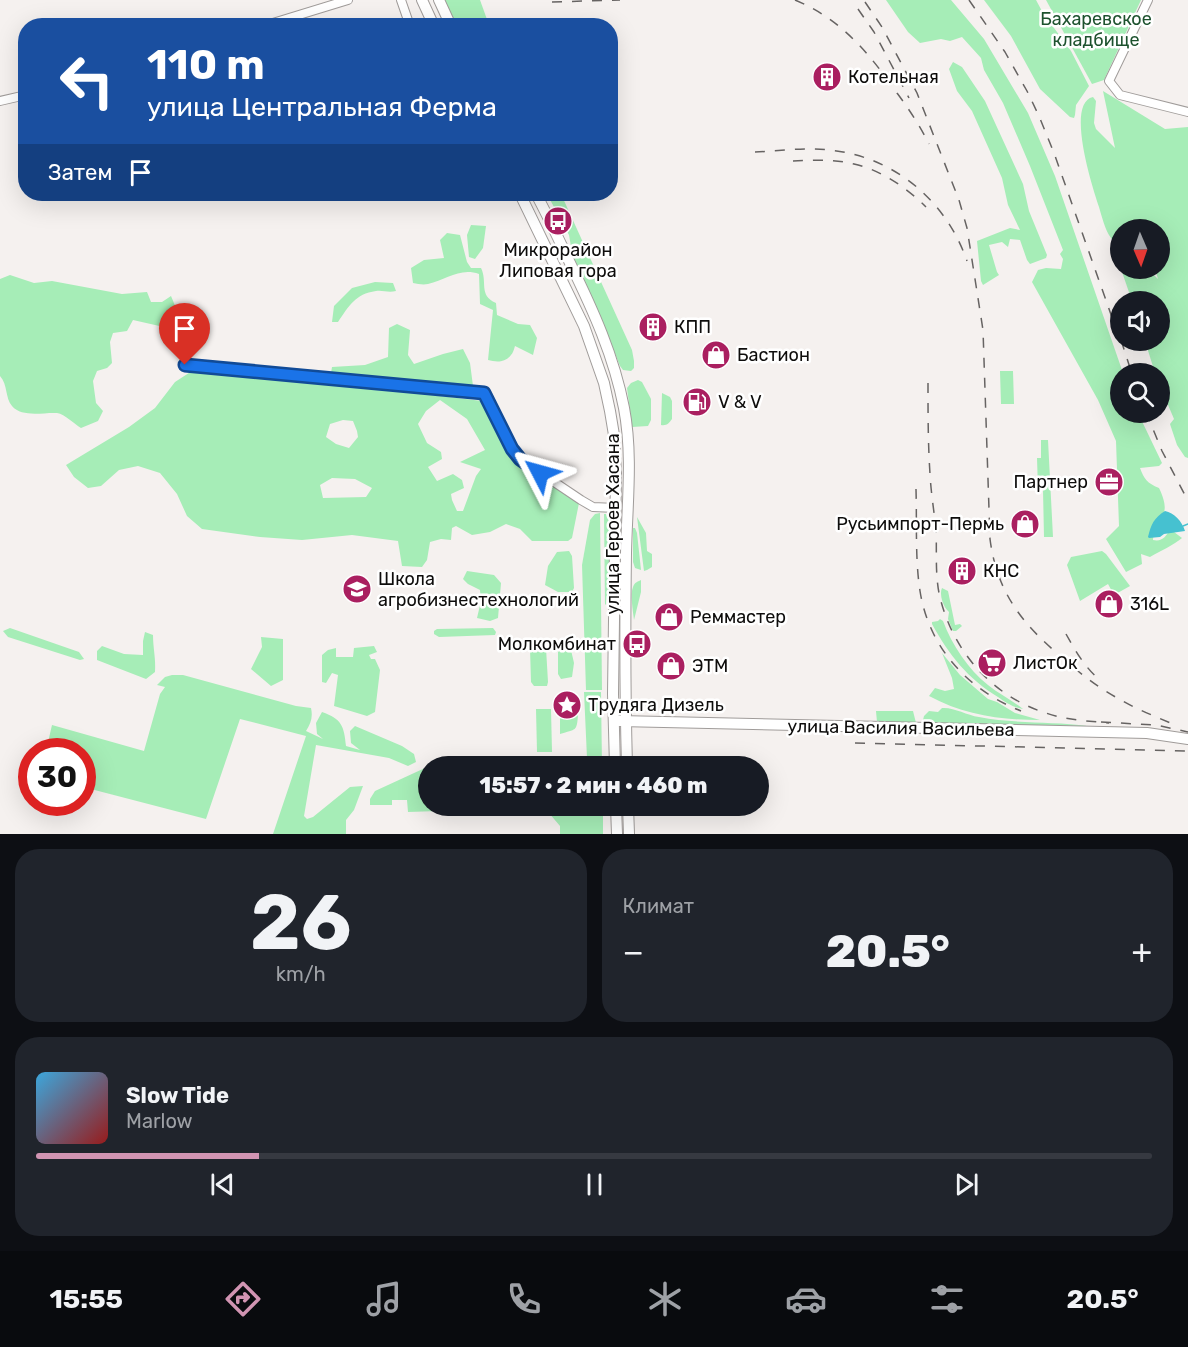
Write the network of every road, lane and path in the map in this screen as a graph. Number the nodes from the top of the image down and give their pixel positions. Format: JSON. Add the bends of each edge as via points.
{"nodes":[{"id":1,"x":348,"y":0,"type":"edge"},
{"id":2,"x":401,"y":0,"type":"edge"},
{"id":3,"x":422,"y":0,"type":"edge"},
{"id":4,"x":438,"y":0,"type":"edge"},
{"id":5,"x":1148,"y":0,"type":"edge"},
{"id":6,"x":289,"y":18,"type":"edge"},
{"id":7,"x":407,"y":18,"type":"edge"},
{"id":8,"x":430,"y":18,"type":"edge"},
{"id":9,"x":447,"y":18,"type":"edge"},
{"id":10,"x":18,"y":96,"type":"edge"},
{"id":11,"x":0,"y":101,"type":"edge"},
{"id":12,"x":1188,"y":112,"type":"edge"},
{"id":13,"x":523,"y":201,"type":"edge"},
{"id":14,"x":539,"y":201,"type":"edge"},
{"id":15,"x":185,"y":365,"type":"dead end"},
{"id":16,"x":616,"y":508,"type":"junction"},
{"id":17,"x":613,"y":721,"type":"junction"},
{"id":18,"x":625,"y":721,"type":"junction"},
{"id":19,"x":1188,"y":739,"type":"edge"},
{"id":20,"x":615,"y":756,"type":"edge"},
{"id":21,"x":627,"y":756,"type":"edge"},
{"id":22,"x":616,"y":816,"type":"edge"},
{"id":23,"x":628,"y":816,"type":"edge"},
{"id":24,"x":617,"y":834,"type":"edge"},
{"id":25,"x":628,"y":834,"type":"edge"}],
"edges":[{"from":1,"to":6,"type":"street"},
{"from":2,"to":7,"type":"street"},
{"from":3,"to":8,"type":"main road"},
{"from":4,"to":9,"type":"main road"},
{"from":5,"to":12,"type":"street","via":[[1109,81],[1120,94]]},
{"from":10,"to":11,"type":"street"},
{"from":13,"to":16,"type":"main road","name":"улица Героев Хасана","via":[[584,326],[604,383],[614,435]]},
{"from":14,"to":18,"type":"main road","name":"улица Героев Хасана","via":[[598,322],[624,410],[629,502]]},
{"from":15,"to":16,"type":"street","via":[[484,393],[520,459],[593,507]]},
{"from":16,"to":17,"type":"main road","name":"улица Героев Хасана"},
{"from":17,"to":18,"type":"main road","name":"улица Василия Васильева"},
{"from":17,"to":20,"type":"main road","name":"улица Героев Хасана"},
{"from":18,"to":19,"type":"main road","name":"улица Василия Васильева","via":[[1138,733]]},
{"from":18,"to":21,"type":"main road","name":"улица Героев Хасана"},
{"from":22,"to":24,"type":"main road"},
{"from":23,"to":25,"type":"main road"}]}
